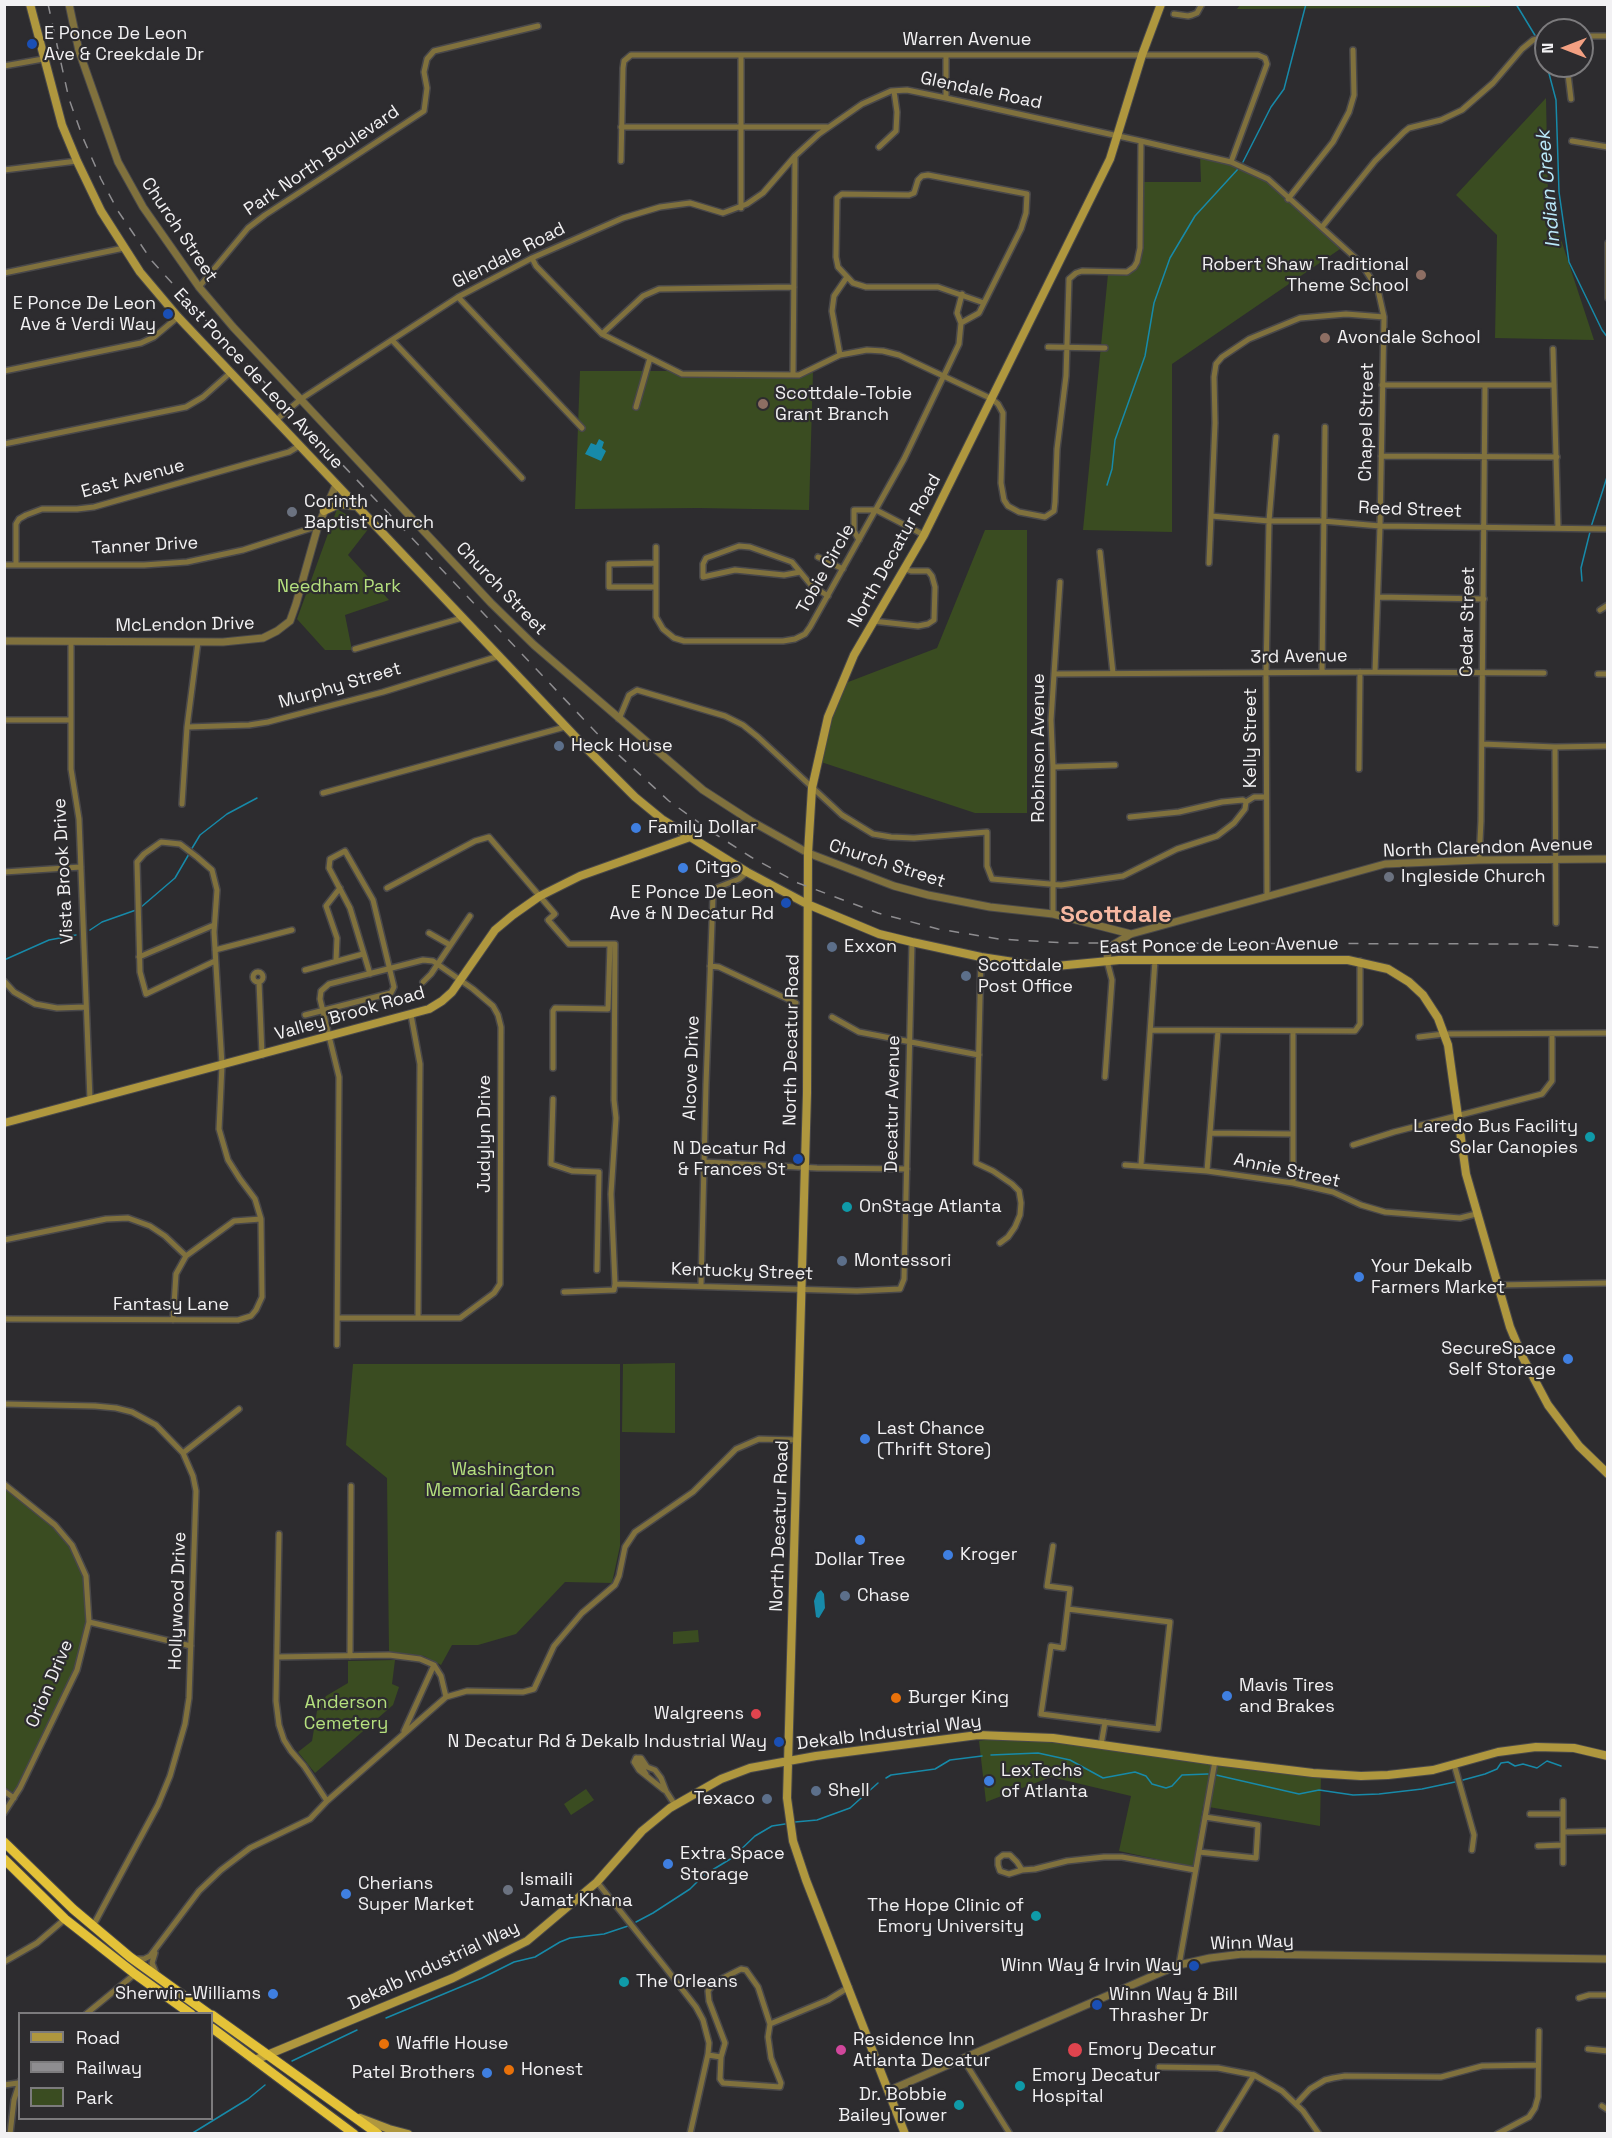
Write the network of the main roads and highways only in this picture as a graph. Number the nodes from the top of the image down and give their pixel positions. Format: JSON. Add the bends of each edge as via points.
{"nodes":[{"id":1,"x":30,"y":4,"type":"edge"},
{"id":2,"x":1161,"y":4,"type":"edge"},
{"id":3,"x":356,"y":506,"type":"junction"},
{"id":4,"x":324,"y":511,"type":"road end"},
{"id":5,"x":690,"y":837,"type":"junction"},
{"id":6,"x":807,"y":904,"type":"junction"},
{"id":7,"x":4,"y":1123,"type":"edge"},
{"id":8,"x":1608,"y":1474,"type":"edge"},
{"id":9,"x":1608,"y":1756,"type":"edge"},
{"id":10,"x":787,"y":1760,"type":"junction"},
{"id":11,"x":4,"y":1842,"type":"edge"},
{"id":12,"x":4,"y":1859,"type":"edge"},
{"id":13,"x":190,"y":2012,"type":"edge"},
{"id":14,"x":207,"y":2012,"type":"edge"},
{"id":15,"x":213,"y":2016,"type":"edge"},
{"id":16,"x":213,"y":2029,"type":"edge"},
{"id":17,"x":266,"y":2055,"type":"junction"},
{"id":18,"x":255,"y":2060,"type":"junction"},
{"id":19,"x":355,"y":2116,"type":"junction"},
{"id":20,"x":354,"y":2133,"type":"edge"},
{"id":21,"x":378,"y":2133,"type":"edge"},
{"id":22,"x":408,"y":2133,"type":"edge"},
{"id":23,"x":905,"y":2133,"type":"edge"}],
"edges":[{"from":1,"to":3,"type":"main road","name":"East Ponce de Leon Avenue","via":[[62,125],[101,211],[124,248],[177,317]]},
{"from":2,"to":6,"type":"main road","name":"North Decatur Road","via":[[1110,159],[1091,201],[924,535],[854,655],[834,702],[812,788]]},
{"from":3,"to":4,"type":"main road","via":[[339,504]]},
{"from":3,"to":5,"type":"main road","name":"East Ponce de Leon Avenue","via":[[635,797]]},
{"from":5,"to":6,"type":"main road","name":"East Ponce de Leon Avenue"},
{"from":5,"to":7,"type":"main road","name":"Valley Brook Road","via":[[580,876],[540,896],[495,930],[461,981],[429,1009]]},
{"from":6,"to":8,"type":"main road","name":"East Ponce de Leon Avenue","via":[[879,934],[1046,967],[1107,961],[1331,959],[1360,961],[1388,969],[1409,982],[1429,1003],[1444,1034],[1466,1174],[1518,1346],[1536,1386],[1565,1429]]},
{"from":6,"to":10,"type":"main road","name":"North Decatur Road","via":[[808,1044]]},
{"from":9,"to":10,"type":"main road","name":"Dekalb Industrial Way","via":[[1574,1748],[1536,1747],[1498,1752],[1433,1770],[1361,1776],[1027,1736],[978,1735]]},
{"from":10,"to":17,"type":"main road","name":"Dekalb Industrial Way","via":[[722,1779],[675,1805],[642,1831],[597,1882],[527,1941],[508,1952]]},
{"from":10,"to":23,"type":"main road","name":"North Decatur Road","via":[[787,1798],[806,1880]]},
{"from":11,"to":14,"type":"highway","via":[[130,1957]]},
{"from":12,"to":13,"type":"highway","via":[[65,1919]]},
{"from":15,"to":17,"type":"highway"},
{"from":16,"to":18,"type":"highway"},
{"from":17,"to":18,"type":"main road","name":"Dekalb Industrial Way"},
{"from":17,"to":19,"type":"highway"},
{"from":18,"to":20,"type":"highway"},
{"from":19,"to":21,"type":"highway"},
{"from":19,"to":22,"type":"main road"}]}
